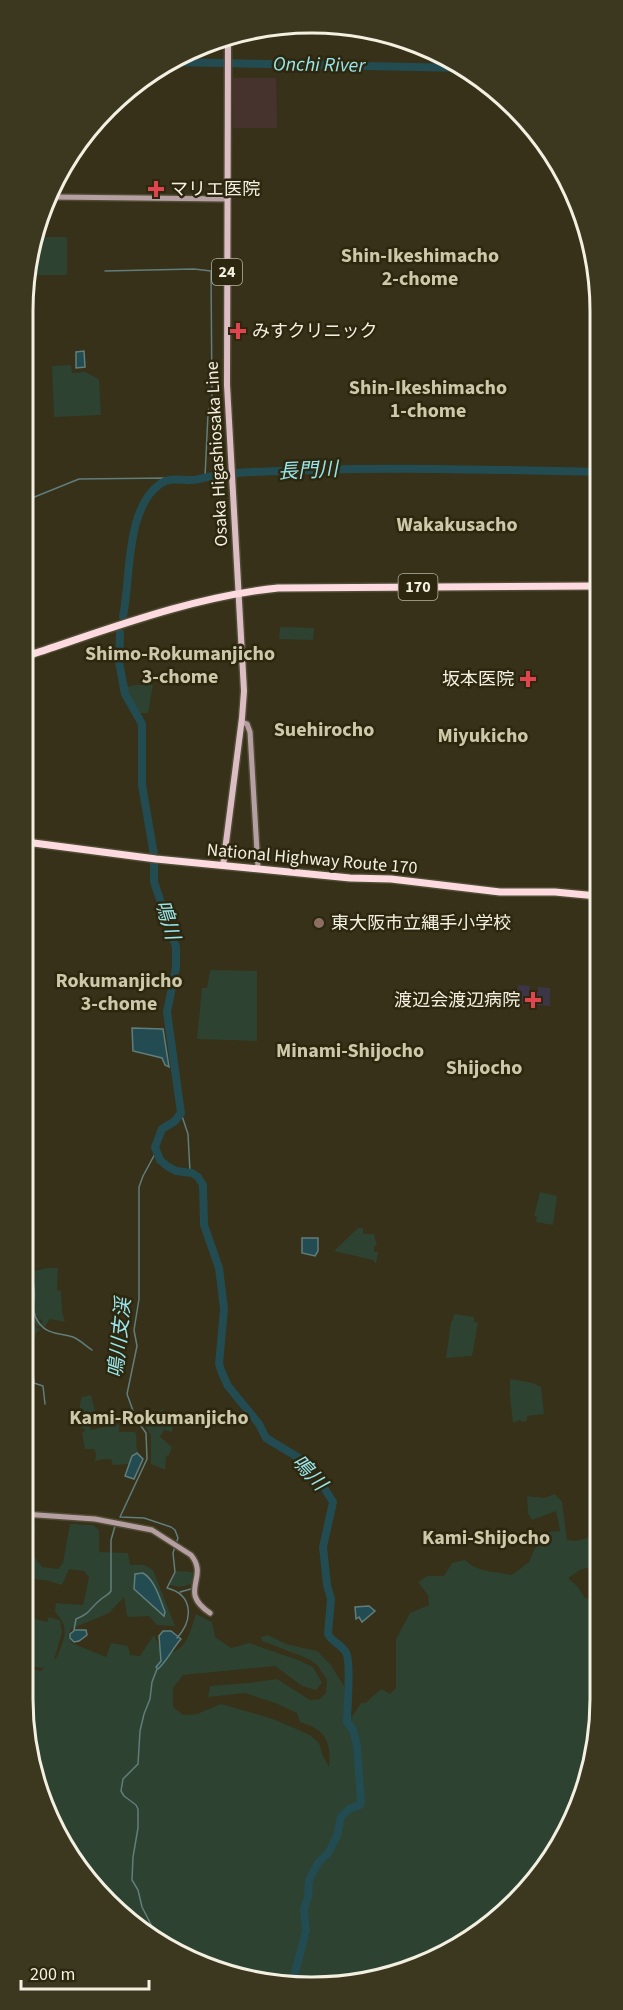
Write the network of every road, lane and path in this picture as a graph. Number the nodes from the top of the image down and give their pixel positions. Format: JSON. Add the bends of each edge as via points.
{"nodes":[{"id":1,"x":228,"y":46,"type":"edge"},
{"id":2,"x":57,"y":198,"type":"edge"},
{"id":3,"x":228,"y":199,"type":"junction"},
{"id":4,"x":590,"y":586,"type":"edge"},
{"id":5,"x":239,"y":592,"type":"junction"},
{"id":6,"x":33,"y":654,"type":"edge"},
{"id":7,"x":242,"y":722,"type":"junction"},
{"id":8,"x":33,"y":843,"type":"edge"},
{"id":9,"x":223,"y":866,"type":"junction"},
{"id":10,"x":258,"y":868,"type":"junction"},
{"id":11,"x":590,"y":895,"type":"edge"},
{"id":12,"x":33,"y":1515,"type":"edge"},
{"id":13,"x":210,"y":1613,"type":"dead end"}],
"edges":[{"from":1,"to":3,"type":"main road","name":"Osaka Higashiosaka Line","number":"24"},
{"from":2,"to":3,"type":"street"},
{"from":3,"to":5,"type":"main road","name":"Osaka Higashiosaka Line","number":"24","via":[[227,385]]},
{"from":4,"to":5,"type":"highway","number":"170","via":[[278,588]]},
{"from":5,"to":6,"type":"highway","number":"170"},
{"from":5,"to":7,"type":"main road","name":"Osaka Higashiosaka Line","number":"24","via":[[244,666]]},
{"from":7,"to":9,"type":"main road","name":"Osaka Higashiosaka Line","number":"24"},
{"from":7,"to":10,"type":"street","via":[[250,732]]},
{"from":8,"to":9,"type":"highway","name":"National Highway Route 170"},
{"from":9,"to":10,"type":"highway","name":"National Highway Route 170"},
{"from":10,"to":11,"type":"highway","name":"National Highway Route 170","via":[[500,892]]},
{"from":12,"to":13,"type":"street","via":[[102,1521],[157,1532],[195,1560],[195,1600]]}]}
